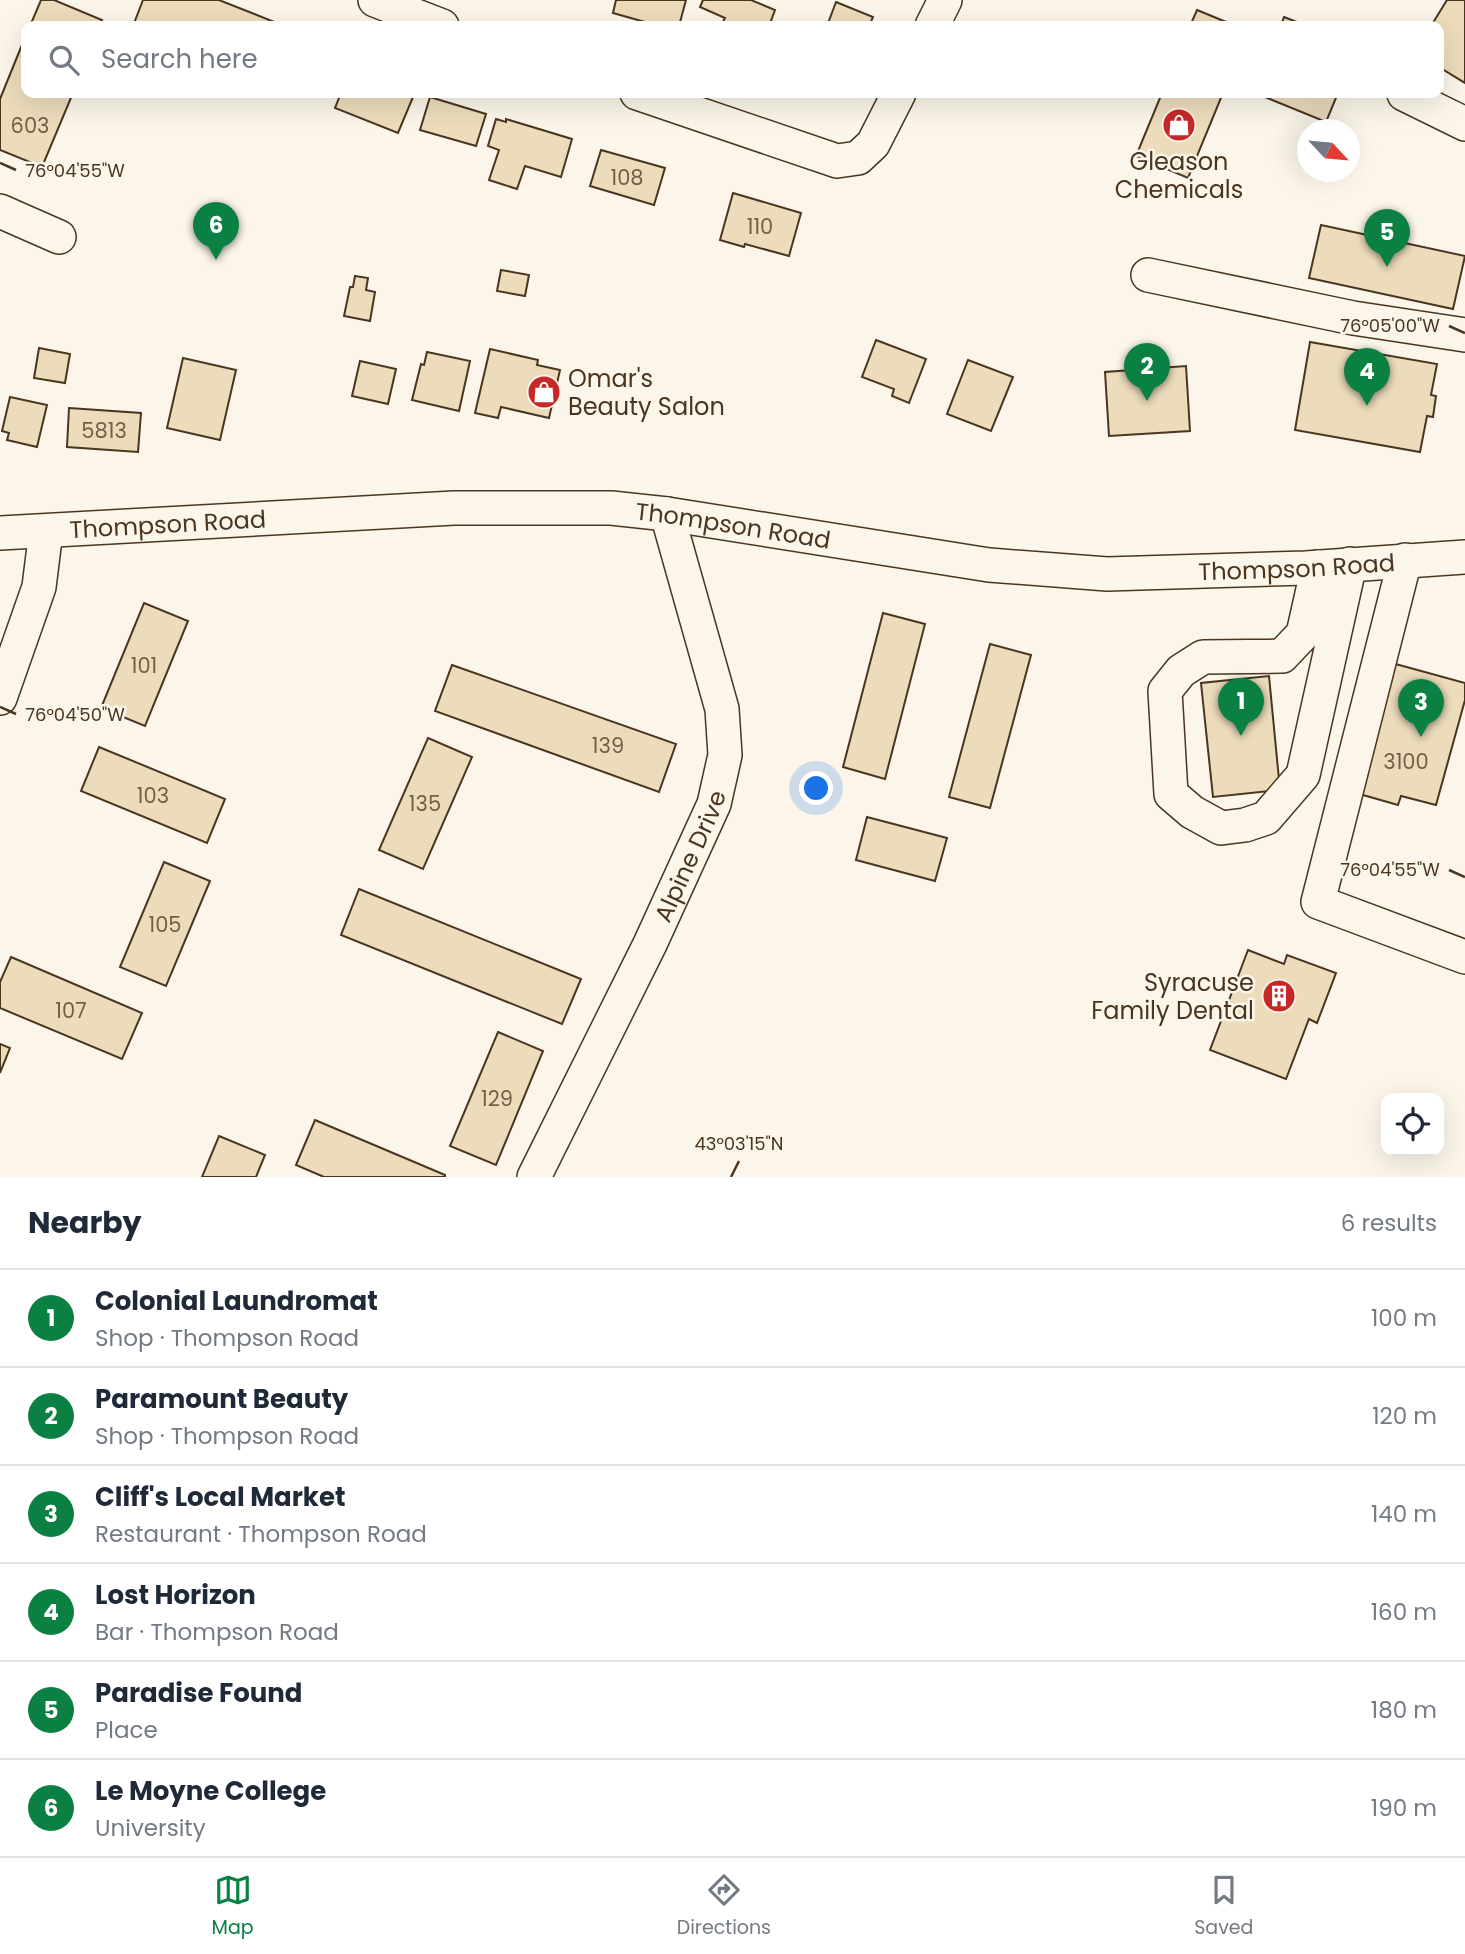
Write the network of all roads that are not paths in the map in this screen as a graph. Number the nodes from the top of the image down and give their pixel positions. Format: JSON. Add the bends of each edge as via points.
{"nodes":[{"id":1,"x":375,"y":0,"type":"edge"},
{"id":2,"x":945,"y":0,"type":"edge"},
{"id":3,"x":437,"y":16,"type":"edge"},
{"id":4,"x":934,"y":21,"type":"edge"},
{"id":5,"x":652,"y":98,"type":"edge"},
{"id":6,"x":896,"y":98,"type":"edge"},
{"id":7,"x":1412,"y":98,"type":"edge"},
{"id":8,"x":1465,"y":124,"type":"edge"},
{"id":9,"x":0,"y":211,"type":"edge"},
{"id":10,"x":59,"y":237,"type":"dead end"},
{"id":11,"x":1148,"y":275,"type":"dead end"},
{"id":12,"x":1465,"y":335,"type":"edge"},
{"id":13,"x":667,"y":514,"type":"junction"},
{"id":14,"x":46,"y":531,"type":"junction"},
{"id":15,"x":0,"y":533,"type":"edge"},
{"id":16,"x":1405,"y":560,"type":"junction"},
{"id":17,"x":1334,"y":565,"type":"junction"},
{"id":18,"x":1462,"y":565,"type":"edge"},
{"id":19,"x":0,"y":698,"type":"edge"},
{"id":20,"x":1465,"y":957,"type":"edge"},
{"id":21,"x":534,"y":1177,"type":"edge"}],
"edges":[{"from":1,"to":3,"type":"street"},
{"from":2,"to":4,"type":"street"},
{"from":5,"to":6,"type":"street","via":[[837,161],[858,158],[873,144]]},
{"from":7,"to":8,"type":"street"},
{"from":9,"to":10,"type":"street"},
{"from":11,"to":12,"type":"street","via":[[1353,318]]},
{"from":13,"to":14,"type":"street","name":"Thompson Road","via":[[611,508],[454,508]]},
{"from":13,"to":17,"type":"street","name":"Thompson Road","via":[[989,565],[1054,570],[1107,574]]},
{"from":13,"to":21,"type":"street","name":"Alpine Drive","via":[[722,709],[725,755],[714,804]]},
{"from":14,"to":15,"type":"street","name":"Thompson Road"},
{"from":14,"to":19,"type":"street","via":[[39,587]]},
{"from":16,"to":17,"type":"street","name":"Thompson Road"},
{"from":16,"to":18,"type":"street","name":"Thompson Road"},
{"from":16,"to":20,"type":"street","via":[[1318,902]]},
{"from":17,"to":17,"type":"street","via":[[1303,634],[1282,656],[1203,657],[1181,671],[1165,691],[1171,794],[1221,828],[1266,817],[1303,775]]}]}
